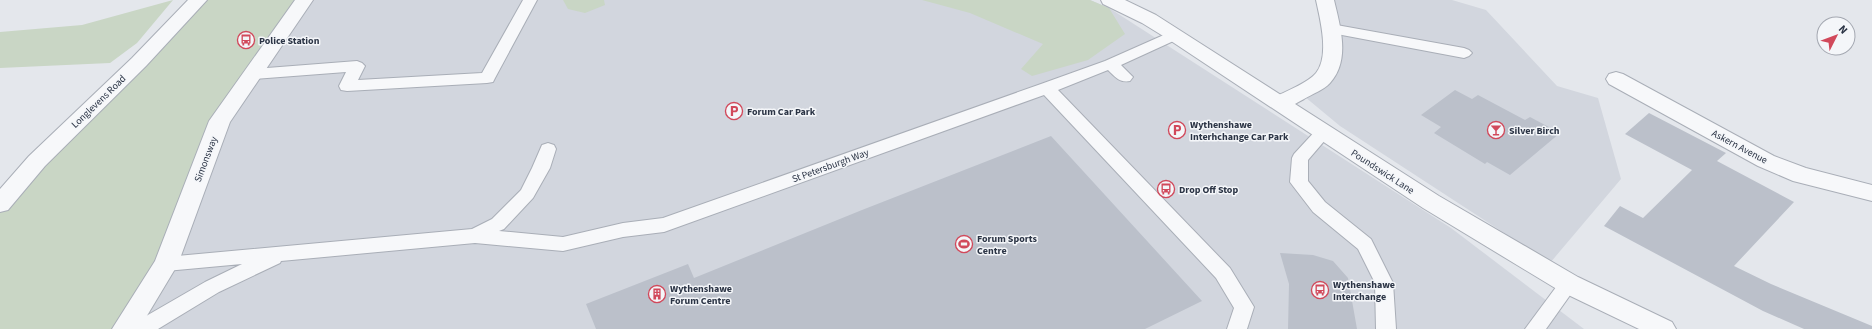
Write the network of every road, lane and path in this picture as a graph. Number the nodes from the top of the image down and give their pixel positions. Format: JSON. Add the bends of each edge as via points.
{"nodes":[{"id":1,"x":198,"y":0,"type":"edge"},
{"id":2,"x":304,"y":0,"type":"edge"},
{"id":3,"x":530,"y":0,"type":"edge"},
{"id":4,"x":1110,"y":0,"type":"edge"},
{"id":5,"x":1325,"y":0,"type":"edge"},
{"id":6,"x":1331,"y":29,"type":"junction"},
{"id":7,"x":1175,"y":35,"type":"junction"},
{"id":8,"x":1464,"y":53,"type":"dead end"},
{"id":9,"x":1110,"y":64,"type":"junction"},
{"id":10,"x":253,"y":74,"type":"junction"},
{"id":11,"x":1125,"y":77,"type":"dead end"},
{"id":12,"x":1616,"y":79,"type":"dead end"},
{"id":13,"x":1047,"y":88,"type":"junction"},
{"id":14,"x":1280,"y":103,"type":"junction"},
{"id":15,"x":1324,"y":132,"type":"junction"},
{"id":16,"x":548,"y":149,"type":"dead end"},
{"id":17,"x":1872,"y":193,"type":"edge"},
{"id":18,"x":0,"y":204,"type":"edge"},
{"id":19,"x":474,"y":236,"type":"junction"},
{"id":20,"x":282,"y":253,"type":"junction"},
{"id":21,"x":166,"y":264,"type":"junction"},
{"id":22,"x":1569,"y":284,"type":"junction"},
{"id":23,"x":126,"y":329,"type":"edge"},
{"id":24,"x":141,"y":329,"type":"edge"},
{"id":25,"x":1237,"y":329,"type":"edge"},
{"id":26,"x":1386,"y":329,"type":"edge"},
{"id":27,"x":1535,"y":329,"type":"edge"},
{"id":28,"x":1663,"y":329,"type":"edge"}],
"edges":[{"from":1,"to":18,"type":"street","name":"Longlevens Road","via":[[36,161]]},
{"from":2,"to":10,"type":"street","name":"Simonsway"},
{"from":3,"to":10,"type":"lane","via":[[487,78],[347,86],[357,66]]},
{"from":4,"to":7,"type":"street","name":"Poundswick Lane"},
{"from":5,"to":6,"type":"street"},
{"from":6,"to":8,"type":"lane"},
{"from":6,"to":14,"type":"street","via":[[1333,57],[1322,79]]},
{"from":7,"to":9,"type":"lane","name":"St Petersburgh Way"},
{"from":7,"to":14,"type":"street","name":"Poundswick Lane"},
{"from":9,"to":11,"type":"lane"},
{"from":9,"to":13,"type":"lane","name":"St Petersburgh Way"},
{"from":10,"to":21,"type":"street","name":"Simonsway","via":[[220,121]]},
{"from":12,"to":17,"type":"street","name":"Askern Avenue","via":[[1766,161],[1801,175]]},
{"from":13,"to":19,"type":"lane","name":"St Petersburgh Way","via":[[664,225],[623,230],[563,244]]},
{"from":13,"to":25,"type":"lane","via":[[1223,273],[1244,307]]},
{"from":14,"to":15,"type":"street","name":"Poundswick Lane"},
{"from":15,"to":22,"type":"street","name":"Poundswick Lane","via":[[1431,202]]},
{"from":15,"to":26,"type":"lane","via":[[1300,158],[1299,182],[1319,207],[1365,244],[1384,283]]},
{"from":16,"to":19,"type":"lane","via":[[527,194],[498,224]]},
{"from":19,"to":20,"type":"lane"},
{"from":20,"to":21,"type":"lane"},
{"from":20,"to":24,"type":"lane","via":[[212,287]]},
{"from":21,"to":23,"type":"street","name":"Simonsway"},
{"from":22,"to":27,"type":"lane"},
{"from":22,"to":28,"type":"street","name":"Poundswick Lane"}]}
